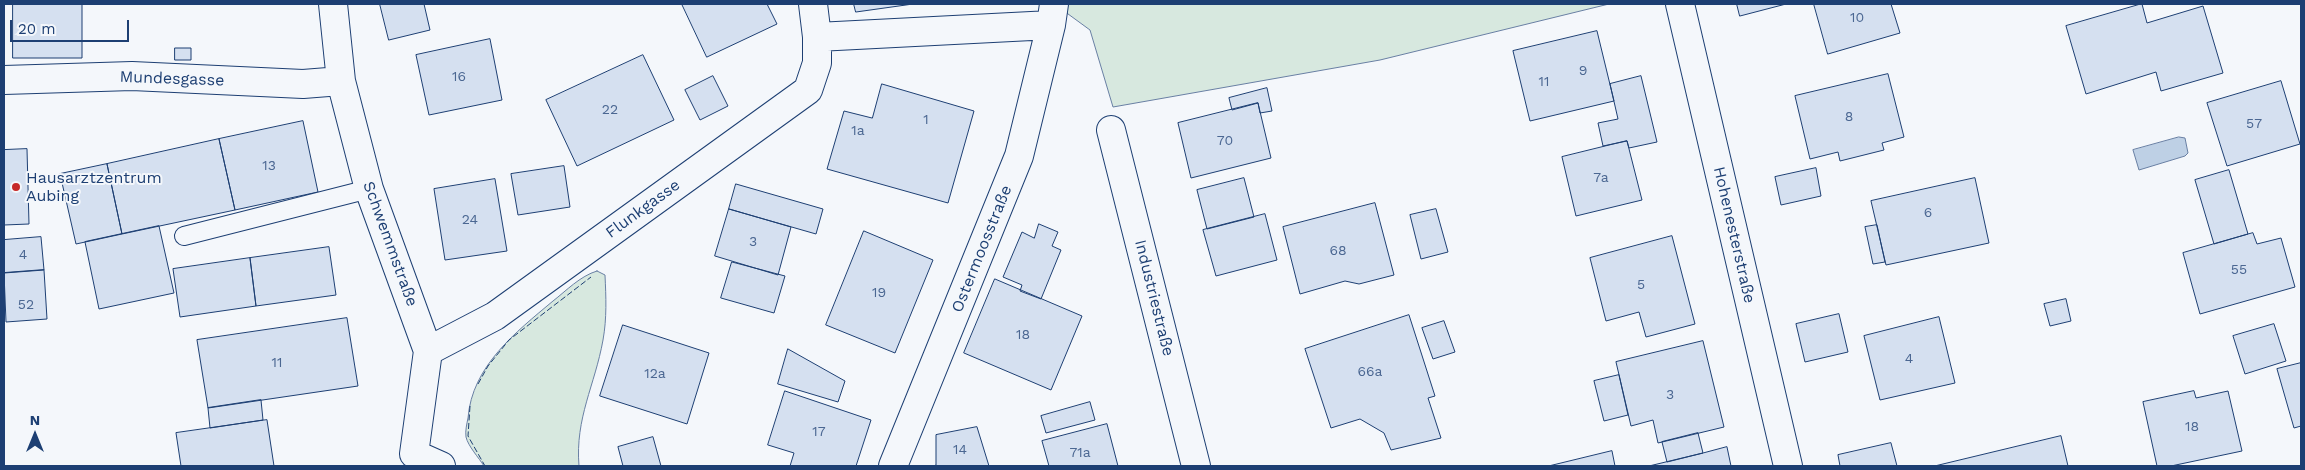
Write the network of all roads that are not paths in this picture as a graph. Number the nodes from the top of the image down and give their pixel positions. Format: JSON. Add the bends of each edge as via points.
{"nodes":[{"id":1,"x":333,"y":4,"type":"edge"},
{"id":2,"x":813,"y":4,"type":"edge"},
{"id":3,"x":1680,"y":4,"type":"edge"},
{"id":4,"x":1052,"y":14,"type":"edge"},
{"id":5,"x":817,"y":37,"type":"junction"},
{"id":6,"x":4,"y":80,"type":"edge"},
{"id":7,"x":341,"y":81,"type":"junction"},
{"id":8,"x":1111,"y":130,"type":"dead end"},
{"id":9,"x":368,"y":190,"type":"junction"},
{"id":10,"x":184,"y":236,"type":"dead end"},
{"id":11,"x":428,"y":351,"type":"junction"},
{"id":12,"x":412,"y":460,"type":"edge"},
{"id":13,"x":441,"y":466,"type":"edge"},
{"id":14,"x":893,"y":466,"type":"edge"},
{"id":15,"x":1196,"y":466,"type":"edge"},
{"id":16,"x":1788,"y":466,"type":"edge"}],
"edges":[{"from":1,"to":7,"type":"street","name":"Schwemmstraße"},
{"from":2,"to":5,"type":"street","name":"Flunkgasse"},
{"from":3,"to":16,"type":"street","name":"Hohenesterstraße"},
{"from":4,"to":5,"type":"street"},
{"from":4,"to":14,"type":"street","name":"Ostermoosstraße","via":[[1019,156]]},
{"from":5,"to":11,"type":"street","name":"Flunkgasse","via":[[817,63],[808,90],[495,316]]},
{"from":6,"to":7,"type":"street","name":"Mundesgasse","via":[[132,76],[303,84]]},
{"from":7,"to":9,"type":"street","name":"Schwemmstraße"},
{"from":8,"to":15,"type":"street","name":"Industriestraße"},
{"from":9,"to":10,"type":"lane"},
{"from":9,"to":11,"type":"street","name":"Schwemmstraße"},
{"from":11,"to":12,"type":"street","name":"Schwemmstraße"},
{"from":12,"to":13,"type":"street","name":"Schwemmstraße"}]}
